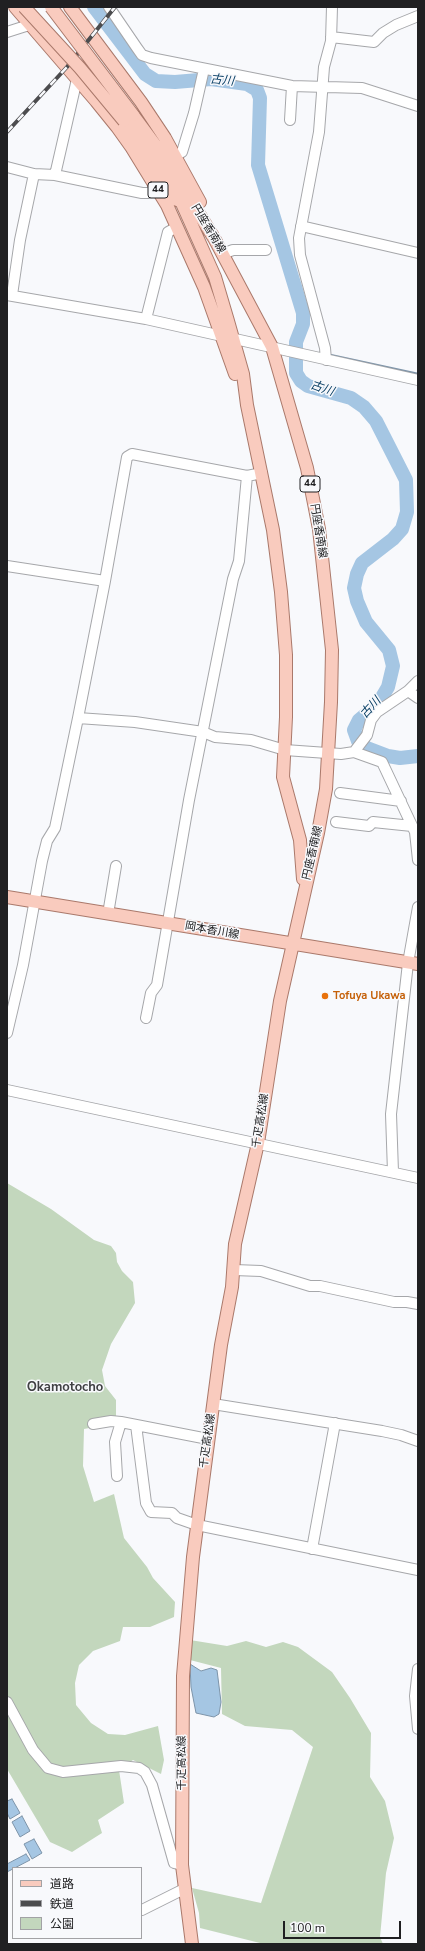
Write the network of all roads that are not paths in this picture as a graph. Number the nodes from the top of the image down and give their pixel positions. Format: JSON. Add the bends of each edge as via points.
{"nodes":[{"id":1,"x":15,"y":7,"type":"edge"},
{"id":2,"x":24,"y":7,"type":"edge"},
{"id":3,"x":50,"y":7,"type":"edge"},
{"id":4,"x":57,"y":7,"type":"edge"},
{"id":5,"x":70,"y":7,"type":"edge"},
{"id":6,"x":109,"y":7,"type":"edge"},
{"id":7,"x":332,"y":7,"type":"edge"},
{"id":8,"x":418,"y":16,"type":"edge"},
{"id":9,"x":30,"y":25,"type":"junction"},
{"id":10,"x":7,"y":32,"type":"edge"},
{"id":11,"x":331,"y":37,"type":"junction"},
{"id":12,"x":98,"y":68,"type":"junction"},
{"id":13,"x":203,"y":76,"type":"junction"},
{"id":14,"x":77,"y":79,"type":"junction"},
{"id":15,"x":292,"y":86,"type":"junction"},
{"id":16,"x":322,"y":87,"type":"junction"},
{"id":17,"x":418,"y":106,"type":"edge"},
{"id":18,"x":129,"y":118,"type":"junction"},
{"id":19,"x":290,"y":120,"type":"dead end"},
{"id":20,"x":175,"y":156,"type":"junction"},
{"id":21,"x":7,"y":167,"type":"edge"},
{"id":22,"x":34,"y":174,"type":"junction"},
{"id":23,"x":55,"y":175,"type":"junction"},
{"id":24,"x":157,"y":188,"type":"junction"},
{"id":25,"x":301,"y":226,"type":"junction"},
{"id":26,"x":177,"y":227,"type":"junction"},
{"id":27,"x":214,"y":238,"type":"junction"},
{"id":28,"x":266,"y":250,"type":"dead end"},
{"id":29,"x":418,"y":253,"type":"edge"},
{"id":30,"x":222,"y":254,"type":"junction"},
{"id":31,"x":9,"y":295,"type":"edge"},
{"id":32,"x":146,"y":319,"type":"junction"},
{"id":33,"x":228,"y":338,"type":"junction"},
{"id":34,"x":272,"y":347,"type":"junction"},
{"id":35,"x":326,"y":360,"type":"junction"},
{"id":36,"x":418,"y":380,"type":"edge"},
{"id":37,"x":262,"y":473,"type":"junction"},
{"id":38,"x":247,"y":476,"type":"junction"},
{"id":39,"x":7,"y":566,"type":"edge"},
{"id":40,"x":105,"y":581,"type":"junction"},
{"id":41,"x":418,"y":681,"type":"edge"},
{"id":42,"x":408,"y":691,"type":"junction"},
{"id":43,"x":418,"y":698,"type":"edge"},
{"id":44,"x":78,"y":718,"type":"junction"},
{"id":45,"x":203,"y":732,"type":"junction"},
{"id":46,"x":358,"y":746,"type":"junction"},
{"id":47,"x":285,"y":750,"type":"junction"},
{"id":48,"x":329,"y":753,"type":"junction"},
{"id":49,"x":340,"y":793,"type":"dead end"},
{"id":50,"x":401,"y":801,"type":"junction"},
{"id":51,"x":336,"y":822,"type":"dead end"},
{"id":52,"x":412,"y":826,"type":"junction"},
{"id":53,"x":418,"y":860,"type":"edge"},
{"id":54,"x":116,"y":866,"type":"dead end"},
{"id":55,"x":303,"y":892,"type":"junction"},
{"id":56,"x":7,"y":897,"type":"edge"},
{"id":57,"x":35,"y":902,"type":"junction"},
{"id":58,"x":418,"y":907,"type":"edge"},
{"id":59,"x":108,"y":914,"type":"junction"},
{"id":60,"x":168,"y":924,"type":"junction"},
{"id":61,"x":294,"y":943,"type":"junction"},
{"id":62,"x":413,"y":964,"type":"edge"},
{"id":63,"x":146,"y":1018,"type":"dead end"},
{"id":64,"x":7,"y":1033,"type":"edge"},
{"id":65,"x":7,"y":1090,"type":"edge"},
{"id":66,"x":258,"y":1143,"type":"junction"},
{"id":67,"x":393,"y":1172,"type":"junction"},
{"id":68,"x":418,"y":1178,"type":"edge"},
{"id":69,"x":234,"y":1270,"type":"junction"},
{"id":70,"x":418,"y":1304,"type":"edge"},
{"id":71,"x":213,"y":1404,"type":"junction"},
{"id":72,"x":120,"y":1422,"type":"junction"},
{"id":73,"x":336,"y":1423,"type":"junction"},
{"id":74,"x":93,"y":1424,"type":"dead end"},
{"id":75,"x":136,"y":1425,"type":"junction"},
{"id":76,"x":208,"y":1439,"type":"junction"},
{"id":77,"x":418,"y":1441,"type":"edge"},
{"id":78,"x":118,"y":1476,"type":"dead end"},
{"id":79,"x":197,"y":1525,"type":"junction"},
{"id":80,"x":312,"y":1549,"type":"junction"},
{"id":81,"x":418,"y":1570,"type":"edge"},
{"id":82,"x":418,"y":1669,"type":"edge"},
{"id":83,"x":7,"y":1702,"type":"edge"},
{"id":84,"x":418,"y":1729,"type":"edge"},
{"id":85,"x":182,"y":1865,"type":"junction"},
{"id":86,"x":184,"y":1889,"type":"junction"},
{"id":87,"x":142,"y":1910,"type":"dead end"},
{"id":88,"x":192,"y":1944,"type":"edge"}],
"edges":[{"from":1,"to":9,"type":"main road","number":"44"},
{"from":2,"to":18,"type":"main road","number":"44","bridge":true},
{"from":3,"to":12,"type":"main road","name":"円座香南線","number":"44","bridge":true},
{"from":4,"to":12,"type":"main road","number":"44","bridge":true},
{"from":5,"to":20,"type":"main road","number":"44","via":[[137,96]]},
{"from":6,"to":13,"type":"street","via":[[142,55]]},
{"from":7,"to":11,"type":"street"},
{"from":8,"to":11,"type":"street","via":[[396,25],[374,42]]},
{"from":9,"to":10,"type":"street"},
{"from":9,"to":14,"type":"main road","number":"44"},
{"from":11,"to":16,"type":"street"},
{"from":12,"to":18,"type":"main road","name":"円座香南線","number":"44","bridge":true},
{"from":13,"to":15,"type":"street"},
{"from":13,"to":20,"type":"street","via":[[182,152]]},
{"from":14,"to":23,"type":"street"},
{"from":14,"to":24,"type":"main road","number":"44","via":[[132,148]]},
{"from":15,"to":16,"type":"street"},
{"from":15,"to":19,"type":"street"},
{"from":16,"to":17,"type":"street","via":[[362,88]]},
{"from":16,"to":25,"type":"street","via":[[319,132]]},
{"from":18,"to":27,"type":"main road","name":"円座香南線","number":"44","via":[[159,150]]},
{"from":18,"to":33,"type":"main road","name":"円座香南線","number":"44","via":[[164,167],[193,226],[214,277]]},
{"from":20,"to":27,"type":"main road","number":"44","via":[[211,222]]},
{"from":21,"to":22,"type":"street"},
{"from":22,"to":23,"type":"street"},
{"from":22,"to":31,"type":"street"},
{"from":23,"to":24,"type":"street","via":[[142,193]]},
{"from":24,"to":26,"type":"main road","number":"44"},
{"from":25,"to":29,"type":"street"},
{"from":25,"to":35,"type":"street","via":[[300,255]]},
{"from":26,"to":32,"type":"street","via":[[168,232]]},
{"from":26,"to":33,"type":"main road","number":"44"},
{"from":27,"to":30,"type":"main road","name":"円座香南線","number":"44"},
{"from":28,"to":30,"type":"street","via":[[233,250]]},
{"from":30,"to":34,"type":"main road","name":"円座香南線","number":"44"},
{"from":31,"to":32,"type":"street"},
{"from":32,"to":33,"type":"street"},
{"from":33,"to":34,"type":"street"},
{"from":33,"to":37,"type":"main road","name":"円座香南線","number":"44","via":[[247,404]]},
{"from":34,"to":35,"type":"street"},
{"from":34,"to":48,"type":"main road","name":"円座香南線","number":"44","via":[[308,468],[319,529],[332,650]]},
{"from":35,"to":36,"type":"street"},
{"from":37,"to":38,"type":"street"},
{"from":37,"to":47,"type":"main road","name":"円座香南線","number":"44","via":[[281,592],[286,655]]},
{"from":38,"to":40,"type":"street","via":[[132,454],[127,457]]},
{"from":38,"to":45,"type":"street","via":[[239,561],[233,579]]},
{"from":39,"to":40,"type":"street"},
{"from":40,"to":44,"type":"street"},
{"from":41,"to":42,"type":"street"},
{"from":42,"to":43,"type":"street"},
{"from":42,"to":46,"type":"street","via":[[376,712]]},
{"from":44,"to":45,"type":"street","via":[[136,722]]},
{"from":44,"to":57,"type":"street","via":[[55,828],[47,841]]},
{"from":45,"to":47,"type":"street","via":[[215,736],[252,740]]},
{"from":45,"to":60,"type":"street"},
{"from":46,"to":48,"type":"street","via":[[341,754]]},
{"from":46,"to":50,"type":"street","via":[[382,762]]},
{"from":47,"to":48,"type":"street"},
{"from":47,"to":55,"type":"main road","name":"円座香南線","number":"44","via":[[283,777],[300,840]]},
{"from":48,"to":55,"type":"main road","name":"円座香南線","number":"44","via":[[318,833]]},
{"from":49,"to":50,"type":"street"},
{"from":50,"to":52,"type":"street"},
{"from":51,"to":52,"type":"street","via":[[369,826],[373,822]]},
{"from":52,"to":53,"type":"street"},
{"from":54,"to":59,"type":"street"},
{"from":55,"to":61,"type":"main road","name":"円座香南線","number":"44"},
{"from":56,"to":57,"type":"main road","name":"岡本香川線"},
{"from":57,"to":59,"type":"main road","name":"岡本香川線"},
{"from":57,"to":64,"type":"street"},
{"from":58,"to":62,"type":"street"},
{"from":59,"to":60,"type":"main road","name":"岡本香川線"},
{"from":60,"to":61,"type":"main road","name":"岡本香川線"},
{"from":60,"to":63,"type":"street","via":[[157,985],[151,993]]},
{"from":61,"to":62,"type":"main road","name":"岡本香川線"},
{"from":61,"to":66,"type":"main road","name":"千疋高松線","via":[[280,1001]]},
{"from":62,"to":67,"type":"street","via":[[391,1114]]},
{"from":65,"to":66,"type":"street"},
{"from":66,"to":67,"type":"street"},
{"from":66,"to":69,"type":"main road","name":"千疋高松線","via":[[235,1244]]},
{"from":67,"to":68,"type":"street"},
{"from":69,"to":70,"type":"street","via":[[261,1271],[310,1286]]},
{"from":69,"to":71,"type":"main road","name":"千疋高松線"},
{"from":71,"to":73,"type":"street"},
{"from":71,"to":76,"type":"main road","name":"千疋高松線"},
{"from":72,"to":74,"type":"street"},
{"from":72,"to":75,"type":"street"},
{"from":72,"to":78,"type":"street","via":[[115,1442]]},
{"from":73,"to":77,"type":"street","via":[[401,1435]]},
{"from":73,"to":80,"type":"street"},
{"from":75,"to":76,"type":"street"},
{"from":75,"to":79,"type":"street","via":[[146,1503],[152,1512],[172,1513],[177,1518]]},
{"from":76,"to":79,"type":"main road","name":"千疋高松線"},
{"from":79,"to":80,"type":"street"},
{"from":79,"to":85,"type":"main road","name":"千疋高松線","via":[[183,1676]]},
{"from":80,"to":81,"type":"street"},
{"from":82,"to":84,"type":"street","via":[[415,1696]]},
{"from":83,"to":85,"type":"street","via":[[33,1750],[48,1768],[63,1772],[121,1766],[138,1768],[145,1772],[152,1785],[174,1863]]},
{"from":85,"to":86,"type":"main road","name":"千疋高松線"},
{"from":86,"to":87,"type":"street"},
{"from":86,"to":88,"type":"main road","name":"千疋高松線"}]}
